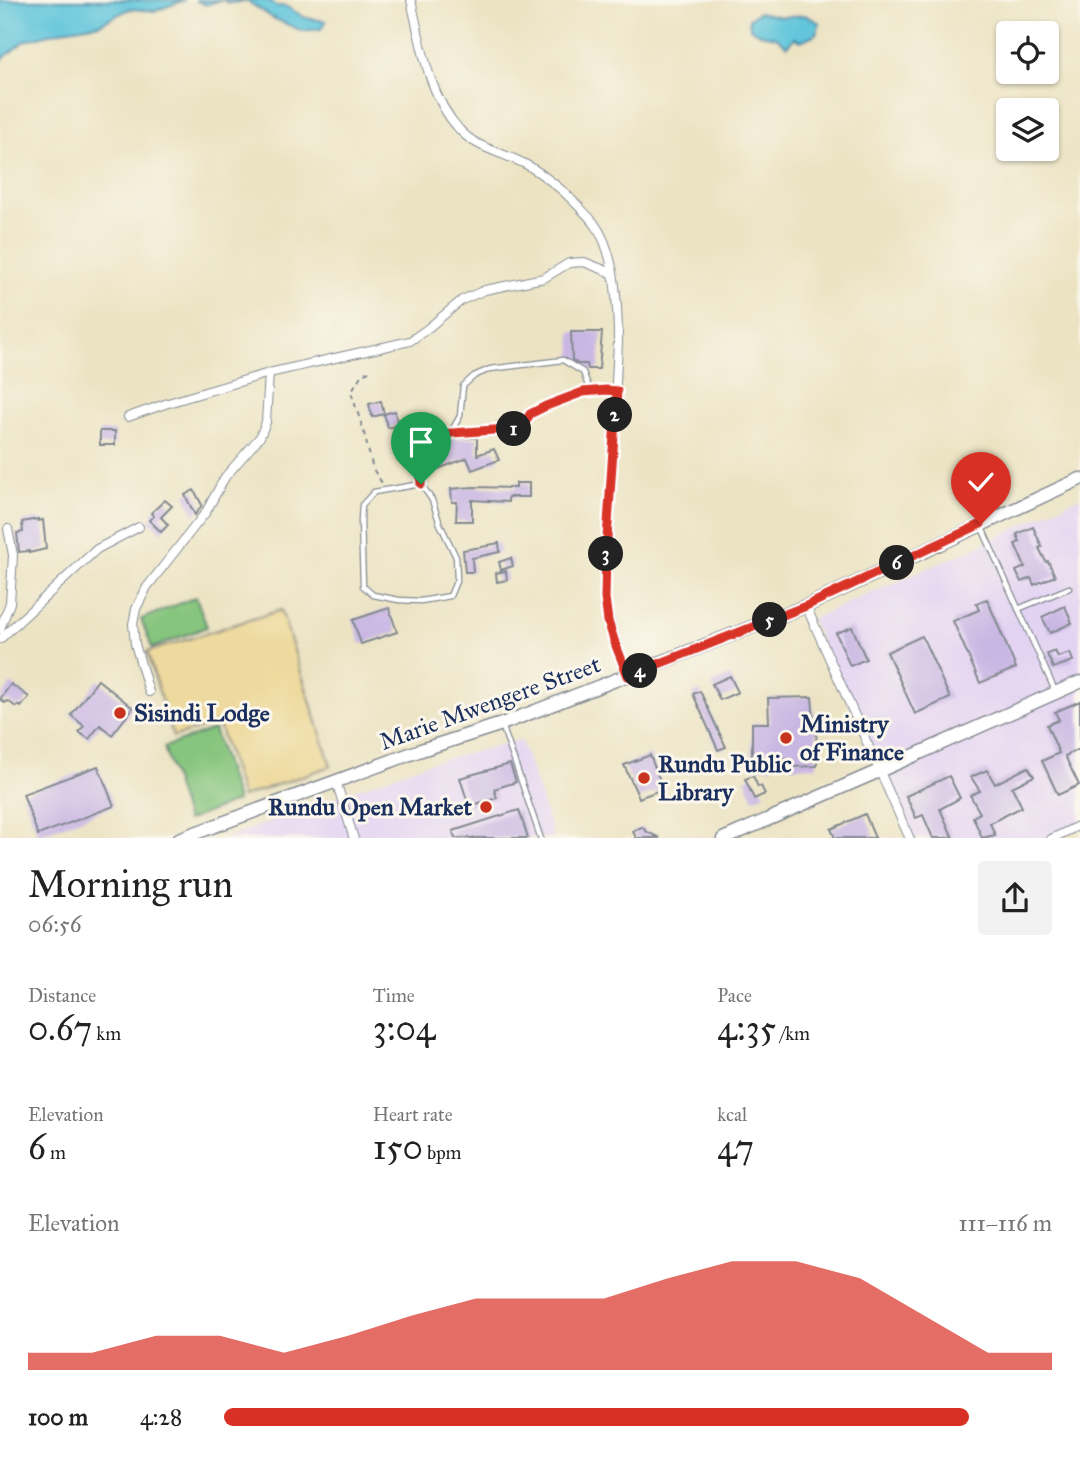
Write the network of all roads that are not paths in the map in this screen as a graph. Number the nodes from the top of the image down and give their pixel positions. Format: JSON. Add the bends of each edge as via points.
{"nodes":[{"id":1,"x":411,"y":0,"type":"edge"},
{"id":2,"x":612,"y":273,"type":"junction"},
{"id":3,"x":269,"y":373,"type":"junction"},
{"id":4,"x":590,"y":391,"type":"junction"},
{"id":5,"x":617,"y":391,"type":"junction"},
{"id":6,"x":128,"y":416,"type":"dead end"},
{"id":7,"x":451,"y":433,"type":"junction"},
{"id":8,"x":1080,"y":479,"type":"edge"},
{"id":9,"x":421,"y":484,"type":"junction"},
{"id":10,"x":981,"y":524,"type":"junction"},
{"id":11,"x":139,"y":527,"type":"dead end"},
{"id":12,"x":8,"y":529,"type":"dead end"},
{"id":13,"x":1069,"y":588,"type":"dead end"},
{"id":14,"x":806,"y":606,"type":"junction"},
{"id":15,"x":1018,"y":609,"type":"junction"},
{"id":16,"x":0,"y":629,"type":"edge"},
{"id":17,"x":0,"y":639,"type":"edge"},
{"id":18,"x":628,"y":676,"type":"junction"},
{"id":19,"x":1080,"y":682,"type":"edge"},
{"id":20,"x":149,"y":692,"type":"dead end"},
{"id":21,"x":1056,"y":693,"type":"junction"},
{"id":22,"x":502,"y":724,"type":"junction"},
{"id":23,"x":879,"y":771,"type":"junction"},
{"id":24,"x":336,"y":781,"type":"junction"},
{"id":25,"x":1080,"y":825,"type":"edge"},
{"id":26,"x":201,"y":835,"type":"edge"},
{"id":27,"x":728,"y":837,"type":"edge"},
{"id":28,"x":179,"y":838,"type":"edge"},
{"id":29,"x":354,"y":838,"type":"edge"},
{"id":30,"x":541,"y":838,"type":"edge"},
{"id":31,"x":910,"y":838,"type":"edge"},
{"id":32,"x":1051,"y":838,"type":"edge"}],
"edges":[{"from":1,"to":2,"type":"street","via":[[432,81],[458,129],[478,144],[531,167],[577,204],[600,234]]},
{"from":2,"to":3,"type":"street","via":[[584,262],[569,263],[544,278],[485,290],[462,300],[410,341]]},
{"from":2,"to":5,"type":"street","via":[[618,307]]},
{"from":3,"to":6,"type":"street"},
{"from":3,"to":20,"type":"street","via":[[266,422],[260,436],[225,477],[206,512],[147,587],[136,609],[135,644]]},
{"from":4,"to":5,"type":"lane"},
{"from":4,"to":7,"type":"lane","via":[[530,414],[522,428]]},
{"from":4,"to":7,"type":"lane","via":[[583,372],[563,360],[490,369],[463,386],[460,416]]},
{"from":5,"to":18,"type":"street","via":[[605,598],[608,621]]},
{"from":7,"to":9,"type":"lane","via":[[425,435]]},
{"from":8,"to":10,"type":"main road","name":"Marie Mwengere Street"},
{"from":9,"to":9,"type":"lane","via":[[374,492],[362,505],[363,586],[373,595],[421,601],[450,596],[457,579],[456,557]]},
{"from":10,"to":14,"type":"main road","name":"Marie Mwengere Street"},
{"from":10,"to":15,"type":"lane"},
{"from":11,"to":17,"type":"street","via":[[97,549]]},
{"from":12,"to":16,"type":"street","via":[[13,555],[10,603]]},
{"from":13,"to":15,"type":"lane"},
{"from":14,"to":18,"type":"main road","name":"Marie Mwengere Street"},
{"from":14,"to":23,"type":"street"},
{"from":15,"to":21,"type":"lane"},
{"from":18,"to":22,"type":"main road","name":"Marie Mwengere Street"},
{"from":19,"to":21,"type":"main road"},
{"from":21,"to":23,"type":"main road"},
{"from":22,"to":24,"type":"main road","name":"Marie Mwengere Street"},
{"from":22,"to":30,"type":"lane"},
{"from":23,"to":27,"type":"main road"},
{"from":23,"to":31,"type":"street"},
{"from":24,"to":26,"type":"main road","name":"Marie Mwengere Street"},
{"from":24,"to":29,"type":"street"},
{"from":25,"to":32,"type":"street"},
{"from":26,"to":28,"type":"main road","name":"Marie Mwengere Street"}]}
